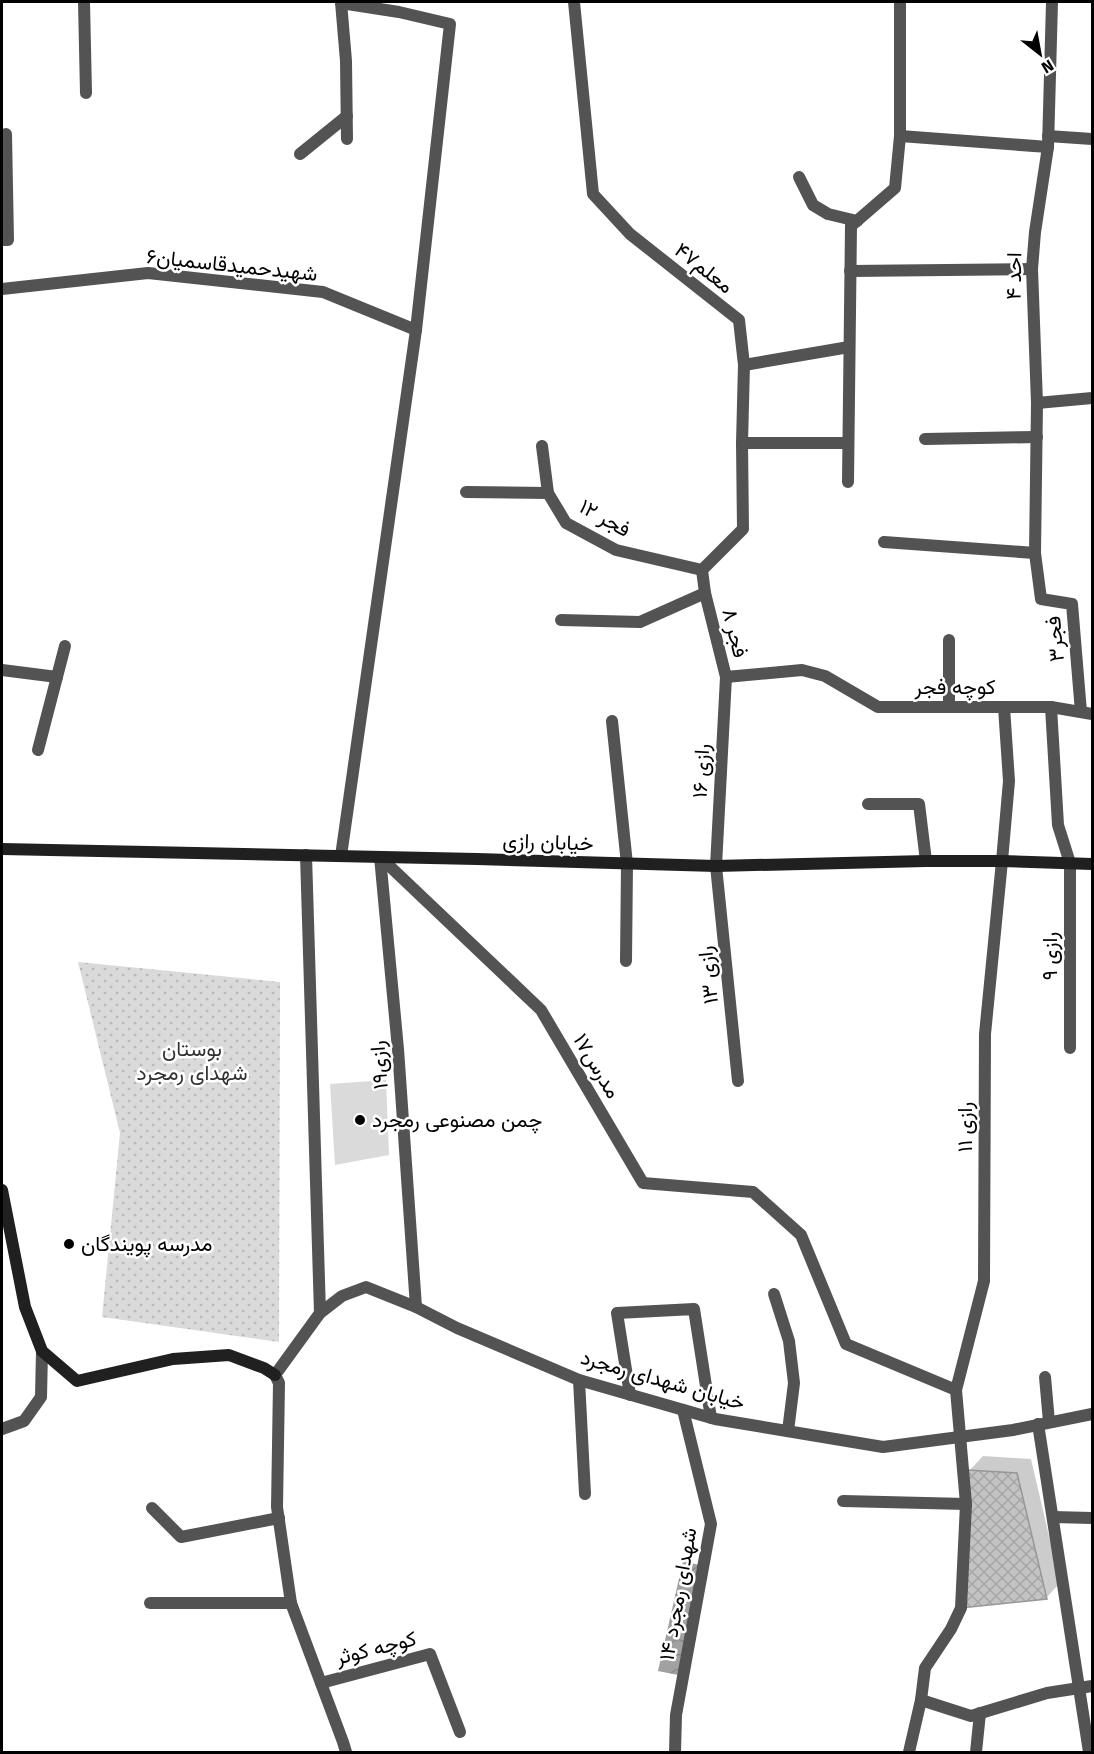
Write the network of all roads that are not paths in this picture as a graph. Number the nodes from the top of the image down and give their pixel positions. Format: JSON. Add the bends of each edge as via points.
{"nodes":[{"id":1,"x":84,"y":2,"type":"edge"},
{"id":2,"x":341,"y":2,"type":"edge"},
{"id":3,"x":574,"y":2,"type":"edge"},
{"id":4,"x":900,"y":2,"type":"edge"},
{"id":5,"x":1052,"y":2,"type":"edge"},
{"id":6,"x":400,"y":7,"type":"edge"},
{"id":7,"x":86,"y":93,"type":"dead end"},
{"id":8,"x":347,"y":116,"type":"junction"},
{"id":9,"x":6,"y":134,"type":"dead end"},
{"id":10,"x":900,"y":136,"type":"junction"},
{"id":11,"x":347,"y":139,"type":"dead end"},
{"id":12,"x":1092,"y":140,"type":"edge"},
{"id":13,"x":1048,"y":141,"type":"junction"},
{"id":14,"x":300,"y":154,"type":"dead end"},
{"id":15,"x":799,"y":177,"type":"dead end"},
{"id":16,"x":857,"y":221,"type":"junction"},
{"id":17,"x":2,"y":240,"type":"edge"},
{"id":18,"x":1032,"y":269,"type":"junction"},
{"id":19,"x":850,"y":271,"type":"junction"},
{"id":20,"x":2,"y":290,"type":"edge"},
{"id":21,"x":416,"y":330,"type":"junction"},
{"id":22,"x":849,"y":347,"type":"junction"},
{"id":23,"x":744,"y":365,"type":"junction"},
{"id":24,"x":1092,"y":398,"type":"edge"},
{"id":25,"x":1037,"y":404,"type":"junction"},
{"id":26,"x":1037,"y":437,"type":"junction"},
{"id":27,"x":925,"y":439,"type":"dead end"},
{"id":28,"x":742,"y":443,"type":"junction"},
{"id":29,"x":848,"y":443,"type":"junction"},
{"id":30,"x":542,"y":446,"type":"dead end"},
{"id":31,"x":848,"y":482,"type":"dead end"},
{"id":32,"x":466,"y":492,"type":"dead end"},
{"id":33,"x":548,"y":493,"type":"junction"},
{"id":34,"x":884,"y":542,"type":"dead end"},
{"id":35,"x":1035,"y":553,"type":"junction"},
{"id":36,"x":702,"y":570,"type":"junction"},
{"id":37,"x":705,"y":593,"type":"junction"},
{"id":38,"x":561,"y":620,"type":"dead end"},
{"id":39,"x":949,"y":640,"type":"dead end"},
{"id":40,"x":65,"y":646,"type":"dead end"},
{"id":41,"x":2,"y":670,"type":"edge"},
{"id":42,"x":825,"y":676,"type":"joint"},
{"id":43,"x":57,"y":677,"type":"junction"},
{"id":44,"x":726,"y":677,"type":"junction"},
{"id":45,"x":949,"y":706,"type":"junction"},
{"id":46,"x":1004,"y":707,"type":"junction"},
{"id":47,"x":1051,"y":707,"type":"junction"},
{"id":48,"x":1087,"y":713,"type":"edge"},
{"id":49,"x":612,"y":721,"type":"dead end"},
{"id":50,"x":38,"y":750,"type":"dead end"},
{"id":51,"x":868,"y":804,"type":"dead end"},
{"id":52,"x":2,"y":849,"type":"edge"},
{"id":53,"x":306,"y":855,"type":"junction"},
{"id":54,"x":341,"y":856,"type":"junction"},
{"id":55,"x":380,"y":857,"type":"junction"},
{"id":56,"x":926,"y":861,"type":"junction"},
{"id":57,"x":1002,"y":861,"type":"junction"},
{"id":58,"x":1070,"y":863,"type":"junction"},
{"id":59,"x":627,"y":864,"type":"junction"},
{"id":60,"x":1092,"y":864,"type":"edge"},
{"id":61,"x":716,"y":866,"type":"junction"},
{"id":62,"x":626,"y":961,"type":"dead end"},
{"id":63,"x":1070,"y":1048,"type":"dead end"},
{"id":64,"x":738,"y":1081,"type":"dead end"},
{"id":65,"x":2,"y":1190,"type":"edge"},
{"id":66,"x":774,"y":1294,"type":"dead end"},
{"id":67,"x":416,"y":1307,"type":"junction"},
{"id":68,"x":320,"y":1313,"type":"junction"},
{"id":69,"x":42,"y":1351,"type":"junction"},
{"id":70,"x":275,"y":1375,"type":"junction"},
{"id":71,"x":1045,"y":1377,"type":"dead end"},
{"id":72,"x":579,"y":1380,"type":"junction"},
{"id":73,"x":956,"y":1390,"type":"junction"},
{"id":74,"x":630,"y":1395,"type":"junction"},
{"id":75,"x":683,"y":1410,"type":"junction"},
{"id":76,"x":1092,"y":1414,"type":"edge"},
{"id":77,"x":711,"y":1418,"type":"junction"},
{"id":78,"x":1044,"y":1423,"type":"junction"},
{"id":79,"x":2,"y":1429,"type":"edge"},
{"id":80,"x":788,"y":1431,"type":"junction"},
{"id":81,"x":960,"y":1438,"type":"junction"},
{"id":82,"x":585,"y":1494,"type":"dead end"},
{"id":83,"x":843,"y":1501,"type":"dead end"},
{"id":84,"x":966,"y":1504,"type":"junction"},
{"id":85,"x":152,"y":1508,"type":"dead end"},
{"id":86,"x":279,"y":1518,"type":"junction"},
{"id":87,"x":1053,"y":1518,"type":"junction"},
{"id":88,"x":1092,"y":1518,"type":"edge"},
{"id":89,"x":150,"y":1603,"type":"dead end"},
{"id":90,"x":291,"y":1603,"type":"junction"},
{"id":91,"x":321,"y":1683,"type":"junction"},
{"id":92,"x":1092,"y":1686,"type":"edge"},
{"id":93,"x":1079,"y":1688,"type":"junction"},
{"id":94,"x":921,"y":1700,"type":"junction"},
{"id":95,"x":980,"y":1713,"type":"junction"},
{"id":96,"x":460,"y":1732,"type":"dead end"},
{"id":97,"x":346,"y":1752,"type":"edge"},
{"id":98,"x":675,"y":1752,"type":"edge"},
{"id":99,"x":909,"y":1752,"type":"edge"},
{"id":100,"x":976,"y":1752,"type":"edge"},
{"id":101,"x":1089,"y":1752,"type":"edge"}],
"edges":[{"from":1,"to":7,"type":"street"},
{"from":2,"to":6,"type":"street"},
{"from":2,"to":8,"type":"street"},
{"from":3,"to":23,"type":"street","name":"معلم۴۷","via":[[593,194],[630,234],[739,320]]},
{"from":4,"to":10,"type":"street"},
{"from":5,"to":13,"type":"street","name":"احد ۴"},
{"from":6,"to":21,"type":"street","via":[[450,24]]},
{"from":8,"to":11,"type":"street"},
{"from":8,"to":14,"type":"street"},
{"from":9,"to":17,"type":"street","via":[[8,240]]},
{"from":10,"to":13,"type":"street"},
{"from":10,"to":16,"type":"street","via":[[895,188]]},
{"from":12,"to":13,"type":"street"},
{"from":13,"to":18,"type":"street","name":"احد ۴"},
{"from":15,"to":16,"type":"street","via":[[813,205],[828,214]]},
{"from":16,"to":19,"type":"street","via":[[851,226]]},
{"from":18,"to":19,"type":"street"},
{"from":18,"to":25,"type":"street","name":"احد ۴"},
{"from":19,"to":22,"type":"street"},
{"from":20,"to":21,"type":"street","name":"شهیدحمیدقاسمیان۶","via":[[148,273],[323,292]]},
{"from":21,"to":54,"type":"street"},
{"from":22,"to":23,"type":"street"},
{"from":22,"to":29,"type":"street"},
{"from":23,"to":28,"type":"street","name":"معلم۴۷"},
{"from":24,"to":25,"type":"street"},
{"from":25,"to":26,"type":"street","name":"احد ۴"},
{"from":26,"to":27,"type":"street"},
{"from":26,"to":35,"type":"street","name":"احد ۴"},
{"from":28,"to":29,"type":"street"},
{"from":28,"to":36,"type":"street","name":"معلم۴۷","via":[[743,529]]},
{"from":29,"to":31,"type":"street"},
{"from":30,"to":33,"type":"street","name":"فجر ۱۲"},
{"from":32,"to":33,"type":"street"},
{"from":33,"to":36,"type":"street","name":"فجر ۱۲","via":[[566,523],[616,550]]},
{"from":34,"to":35,"type":"street"},
{"from":35,"to":48,"type":"street","name":"فجر۳","via":[[1041,599],[1072,604]]},
{"from":36,"to":37,"type":"street","name":"فجر ۸"},
{"from":37,"to":38,"type":"street","via":[[640,622]]},
{"from":37,"to":44,"type":"street","name":"فجر ۸"},
{"from":39,"to":45,"type":"street"},
{"from":40,"to":43,"type":"street"},
{"from":41,"to":43,"type":"street"},
{"from":42,"to":44,"type":"street","name":"فجر ۸","via":[[802,670]]},
{"from":42,"to":45,"type":"street","name":"کوچه فجر","via":[[878,707]]},
{"from":43,"to":50,"type":"street"},
{"from":44,"to":61,"type":"street","name":"رازی ۱۶"},
{"from":45,"to":46,"type":"street","name":"کوچه فجر"},
{"from":46,"to":47,"type":"street","name":"کوچه فجر"},
{"from":46,"to":57,"type":"street","name":"رازی ۱۱","via":[[1009,780]]},
{"from":47,"to":48,"type":"street","name":"کوچه فجر"},
{"from":47,"to":58,"type":"street","name":"رازی ۹","via":[[1058,825]]},
{"from":49,"to":59,"type":"street"},
{"from":51,"to":56,"type":"street","via":[[919,804]]},
{"from":52,"to":53,"type":"street","name":"خیابان رازی"},
{"from":53,"to":54,"type":"street","name":"خیابان رازی"},
{"from":53,"to":68,"type":"street"},
{"from":54,"to":55,"type":"street","name":"خیابان رازی"},
{"from":55,"to":59,"type":"street","name":"خیابان رازی"},
{"from":55,"to":67,"type":"street","name":"رازی۱۹"},
{"from":55,"to":73,"type":"street","name":"مدرس۱۷","via":[[541,1010],[643,1183],[753,1192],[801,1235],[846,1344]]},
{"from":56,"to":57,"type":"street","name":"خیابان رازی"},
{"from":56,"to":61,"type":"street","name":"خیابان رازی"},
{"from":57,"to":58,"type":"street","name":"خیابان رازی"},
{"from":57,"to":73,"type":"street","name":"رازی ۱۱","via":[[985,1034],[984,1281]]},
{"from":58,"to":60,"type":"street","name":"خیابان رازی"},
{"from":58,"to":63,"type":"street","name":"رازی ۹"},
{"from":59,"to":61,"type":"street","name":"خیابان رازی"},
{"from":59,"to":62,"type":"street"},
{"from":61,"to":64,"type":"street","name":"رازی ۱۳"},
{"from":65,"to":69,"type":"street","via":[[25,1307]]},
{"from":66,"to":80,"type":"street","via":[[789,1341],[794,1383]]},
{"from":67,"to":68,"type":"street","name":"خیابان شهدای رمجرد","via":[[366,1287],[342,1296]]},
{"from":67,"to":72,"type":"street","name":"خیابان شهدای رمجرد"},
{"from":68,"to":70,"type":"street","name":"خیابان شهدای رمجرد"},
{"from":69,"to":70,"type":"street","via":[[77,1381],[173,1359],[229,1355]]},
{"from":69,"to":79,"type":"street","via":[[41,1396],[24,1420]]},
{"from":70,"to":86,"type":"street","via":[[279,1383]]},
{"from":71,"to":78,"type":"street"},
{"from":72,"to":74,"type":"street","name":"خیابان شهدای رمجرد"},
{"from":72,"to":82,"type":"street"},
{"from":73,"to":81,"type":"street","name":"رازی ۱۱"},
{"from":74,"to":75,"type":"street","name":"خیابان شهدای رمجرد"},
{"from":74,"to":77,"type":"street","via":[[617,1313],[694,1309]]},
{"from":75,"to":77,"type":"street","name":"خیابان شهدای رمجرد"},
{"from":75,"to":98,"type":"street","name":"شهدای رمجرد ۱۴","via":[[711,1524],[676,1715]]},
{"from":76,"to":78,"type":"street","name":"خیابان شهدای رمجرد"},
{"from":77,"to":80,"type":"street","name":"خیابان شهدای رمجرد"},
{"from":78,"to":81,"type":"street","name":"خیابان شهدای رمجرد"},
{"from":78,"to":87,"type":"street"},
{"from":80,"to":81,"type":"street","name":"خیابان شهدای رمجرد","via":[[883,1447]]},
{"from":81,"to":84,"type":"street","name":"رازی ۱۱"},
{"from":83,"to":84,"type":"street"},
{"from":84,"to":94,"type":"street","name":"رازی ۱۱","via":[[961,1608],[925,1668]]},
{"from":85,"to":86,"type":"street","via":[[181,1538]]},
{"from":86,"to":90,"type":"street"},
{"from":87,"to":88,"type":"street"},
{"from":87,"to":93,"type":"street"},
{"from":89,"to":90,"type":"street"},
{"from":90,"to":91,"type":"street"},
{"from":91,"to":96,"type":"street","name":"کوچه کوثر","via":[[430,1654]]},
{"from":91,"to":97,"type":"street"},
{"from":92,"to":93,"type":"street"},
{"from":93,"to":95,"type":"street"},
{"from":93,"to":101,"type":"street"},
{"from":94,"to":95,"type":"street","via":[[971,1716]]},
{"from":94,"to":99,"type":"street","name":"رازی ۱۱"},
{"from":95,"to":100,"type":"street"}]}
